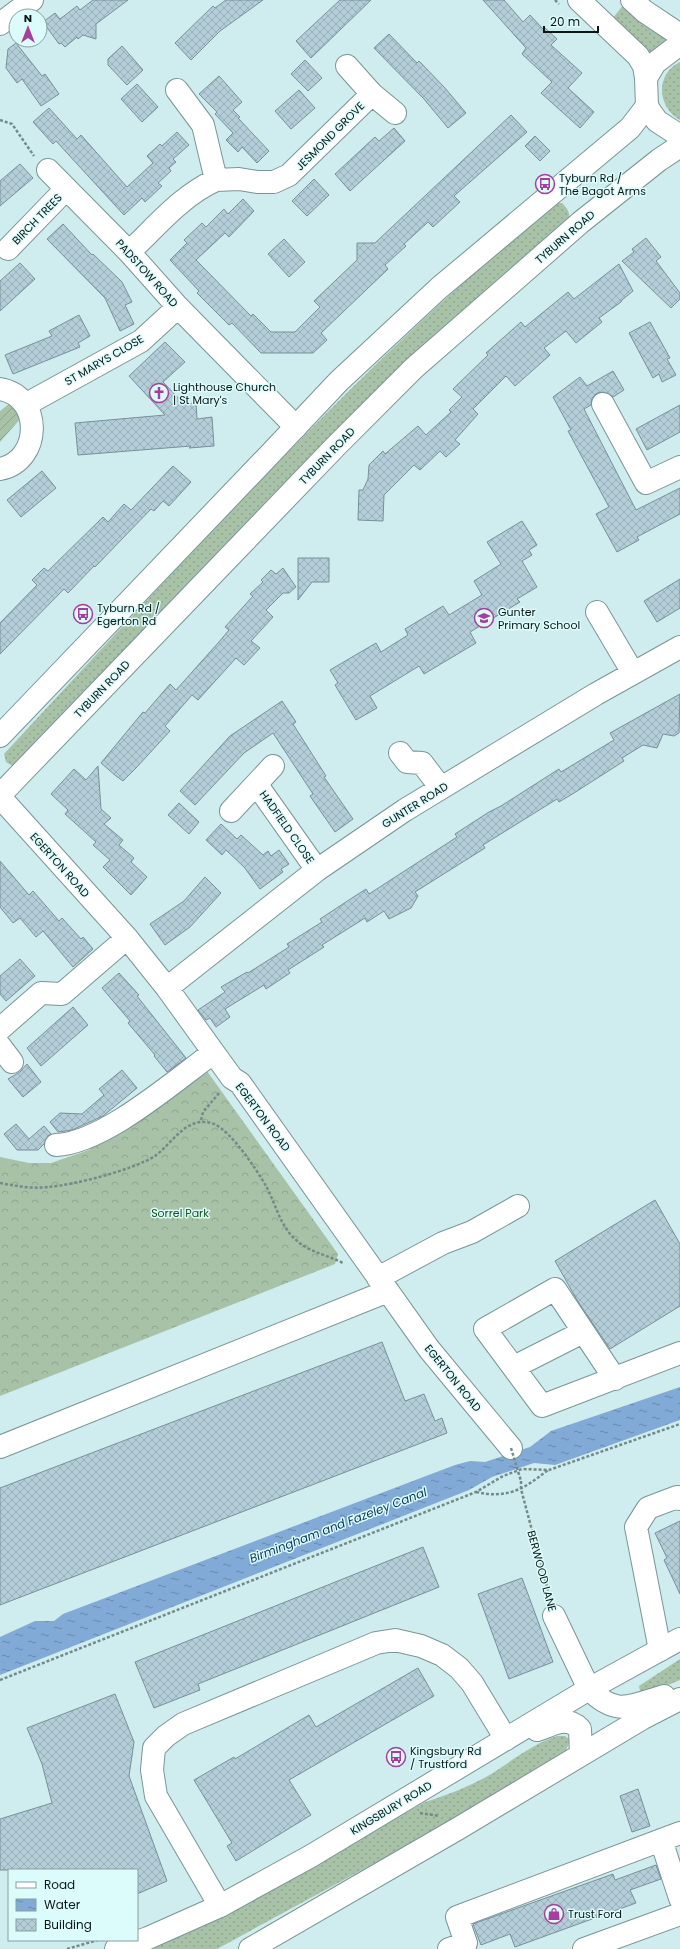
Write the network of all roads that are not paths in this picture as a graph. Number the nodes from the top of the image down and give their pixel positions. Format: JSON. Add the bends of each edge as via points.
{"nodes":[{"id":1,"x":32,"y":0,"type":"edge"},
{"id":2,"x":632,"y":0,"type":"edge"},
{"id":3,"x":570,"y":2,"type":"edge"},
{"id":4,"x":0,"y":24,"type":"edge"},
{"id":5,"x":680,"y":35,"type":"edge"},
{"id":6,"x":680,"y":44,"type":"edge"},
{"id":7,"x":347,"y":66,"type":"dead end"},
{"id":8,"x":646,"y":78,"type":"junction"},
{"id":9,"x":177,"y":90,"type":"dead end"},
{"id":10,"x":372,"y":94,"type":"junction"},
{"id":11,"x":647,"y":106,"type":"junction"},
{"id":12,"x":395,"y":113,"type":"dead end"},
{"id":13,"x":680,"y":136,"type":"edge"},
{"id":14,"x":680,"y":146,"type":"edge"},
{"id":15,"x":48,"y":170,"type":"road end"},
{"id":16,"x":216,"y":180,"type":"junction"},
{"id":17,"x":66,"y":189,"type":"junction"},
{"id":18,"x":8,"y":249,"type":"dead end"},
{"id":19,"x":129,"y":252,"type":"junction"},
{"id":20,"x":178,"y":307,"type":"junction"},
{"id":21,"x":0,"y":389,"type":"edge"},
{"id":22,"x":25,"y":404,"type":"junction"},
{"id":23,"x":603,"y":404,"type":"dead end"},
{"id":24,"x":296,"y":427,"type":"junction"},
{"id":25,"x":680,"y":467,"type":"edge"},
{"id":26,"x":0,"y":469,"type":"edge"},
{"id":27,"x":597,"y":612,"type":"dead end"},
{"id":28,"x":680,"y":647,"type":"edge"},
{"id":29,"x":633,"y":673,"type":"junction"},
{"id":30,"x":0,"y":736,"type":"edge"},
{"id":31,"x":400,"y":753,"type":"dead end"},
{"id":32,"x":273,"y":766,"type":"dead end"},
{"id":33,"x":257,"y":785,"type":"junction"},
{"id":34,"x":441,"y":788,"type":"junction"},
{"id":35,"x":0,"y":796,"type":"edge"},
{"id":36,"x":231,"y":811,"type":"dead end"},
{"id":37,"x":317,"y":870,"type":"junction"},
{"id":38,"x":127,"y":938,"type":"junction"},
{"id":39,"x":167,"y":988,"type":"junction"},
{"id":40,"x":0,"y":1029,"type":"edge"},
{"id":41,"x":213,"y":1053,"type":"junction"},
{"id":42,"x":56,"y":1145,"type":"dead end"},
{"id":43,"x":518,"y":1206,"type":"dead end"},
{"id":44,"x":383,"y":1285,"type":"junction"},
{"id":45,"x":583,"y":1332,"type":"junction"},
{"id":46,"x":680,"y":1353,"type":"edge"},
{"id":47,"x":514,"y":1367,"type":"junction"},
{"id":48,"x":615,"y":1379,"type":"junction"},
{"id":49,"x":0,"y":1447,"type":"edge"},
{"id":50,"x":511,"y":1448,"type":"road end"},
{"id":51,"x":680,"y":1499,"type":"edge"},
{"id":52,"x":554,"y":1616,"type":"road end"},
{"id":53,"x":680,"y":1639,"type":"edge"},
{"id":54,"x":660,"y":1650,"type":"junction"},
{"id":55,"x":589,"y":1689,"type":"junction"},
{"id":56,"x":680,"y":1691,"type":"edge"},
{"id":57,"x":680,"y":1699,"type":"edge"},
{"id":58,"x":506,"y":1739,"type":"junction"},
{"id":59,"x":581,"y":1754,"type":"junction"},
{"id":60,"x":670,"y":1837,"type":"edge"},
{"id":61,"x":680,"y":1898,"type":"edge"},
{"id":62,"x":220,"y":1906,"type":"junction"},
{"id":63,"x":680,"y":1914,"type":"edge"},
{"id":64,"x":116,"y":1949,"type":"edge"},
{"id":65,"x":250,"y":1949,"type":"edge"},
{"id":66,"x":449,"y":1949,"type":"edge"},
{"id":67,"x":584,"y":1949,"type":"edge"}],
"edges":[{"from":1,"to":4,"type":"main road"},
{"from":2,"to":5,"type":"main road"},
{"from":3,"to":8,"type":"main road","via":[[638,56],[644,66]]},
{"from":6,"to":8,"type":"main road","via":[[655,63]]},
{"from":7,"to":10,"type":"main road","name":"JESMOND GROVE"},
{"from":8,"to":11,"type":"main road"},
{"from":9,"to":16,"type":"main road","via":[[203,125]]},
{"from":10,"to":12,"type":"main road","name":"JESMOND GROVE"},
{"from":10,"to":16,"type":"main road","name":"JESMOND GROVE","via":[[289,175],[274,182]]},
{"from":11,"to":13,"type":"main road","via":[[657,121]]},
{"from":11,"to":24,"type":"main road","via":[[630,128],[428,299],[338,381]]},
{"from":14,"to":35,"type":"main road","name":"TYBURN ROAD","via":[[581,222],[414,368]]},
{"from":15,"to":17,"type":"main road","name":"PADSTOW ROAD"},
{"from":16,"to":19,"type":"main road","name":"JESMOND GROVE","via":[[188,196]]},
{"from":17,"to":18,"type":"main road","name":"BIRCH TREES"},
{"from":17,"to":19,"type":"main road","name":"PADSTOW ROAD"},
{"from":19,"to":20,"type":"main road","name":"PADSTOW ROAD"},
{"from":20,"to":22,"type":"main road","name":"ST MARYS CLOSE","via":[[141,341]]},
{"from":20,"to":24,"type":"main road","name":"PADSTOW ROAD"},
{"from":21,"to":22,"type":"main road","via":[[16,396]]},
{"from":22,"to":26,"type":"main road","via":[[33,424],[31,441],[24,455],[8,468]]},
{"from":23,"to":25,"type":"main road","via":[[646,483]]},
{"from":24,"to":30,"type":"main road"},
{"from":27,"to":29,"type":"main road"},
{"from":28,"to":29,"type":"main road","name":"GUNTER ROAD"},
{"from":29,"to":34,"type":"main road","name":"GUNTER ROAD"},
{"from":31,"to":34,"type":"main road","via":[[407,762],[422,763]]},
{"from":32,"to":33,"type":"main road","name":"HADFIELD CLOSE"},
{"from":33,"to":36,"type":"main road","name":"HADFIELD CLOSE"},
{"from":33,"to":37,"type":"main road","name":"HADFIELD CLOSE"},
{"from":34,"to":37,"type":"main road","name":"GUNTER ROAD"},
{"from":35,"to":38,"type":"main road","name":"EGERTON ROAD"},
{"from":37,"to":39,"type":"main road","name":"GUNTER ROAD"},
{"from":38,"to":39,"type":"main road","name":"EGERTON ROAD"},
{"from":38,"to":40,"type":"main road","via":[[62,994],[41,993]]},
{"from":39,"to":41,"type":"main road","name":"EGERTON ROAD"},
{"from":41,"to":42,"type":"main road","via":[[149,1100],[95,1135],[67,1145]]},
{"from":41,"to":44,"type":"main road","name":"EGERTON ROAD","via":[[232,1078],[240,1083]]},
{"from":43,"to":44,"type":"main road","via":[[472,1232],[443,1243]]},
{"from":44,"to":49,"type":"main road"},
{"from":44,"to":50,"type":"main road","name":"EGERTON ROAD","via":[[429,1349]]},
{"from":45,"to":47,"type":"main road"},
{"from":45,"to":47,"type":"main road","via":[[555,1289],[485,1329]]},
{"from":45,"to":48,"type":"main road"},
{"from":46,"to":48,"type":"main road"},
{"from":47,"to":48,"type":"main road","via":[[542,1406]]},
{"from":51,"to":54,"type":"main road","via":[[648,1508],[636,1527]]},
{"from":52,"to":55,"type":"main road","name":"BERWOOD LANE"},
{"from":53,"to":54,"type":"main road","name":"KINGSBURY ROAD"},
{"from":54,"to":55,"type":"main road","name":"KINGSBURY ROAD"},
{"from":55,"to":56,"type":"main road","via":[[600,1700],[625,1708]]},
{"from":55,"to":58,"type":"main road","name":"KINGSBURY ROAD"},
{"from":57,"to":59,"type":"main road"},
{"from":58,"to":59,"type":"main road","via":[[566,1721],[574,1723],[580,1729]]},
{"from":58,"to":62,"type":"main road","name":"KINGSBURY ROAD","via":[[311,1856]]},
{"from":58,"to":62,"type":"main road","via":[[472,1683],[459,1668],[442,1655],[421,1646],[395,1640],[376,1643],[183,1724],[154,1748],[152,1770],[156,1796]]},
{"from":59,"to":65,"type":"main road"},
{"from":60,"to":61,"type":"main road"},
{"from":60,"to":66,"type":"main road","via":[[457,1917],[466,1943]]},
{"from":62,"to":64,"type":"main road","name":"KINGSBURY ROAD","via":[[148,1938]]},
{"from":63,"to":67,"type":"main road"}]}
